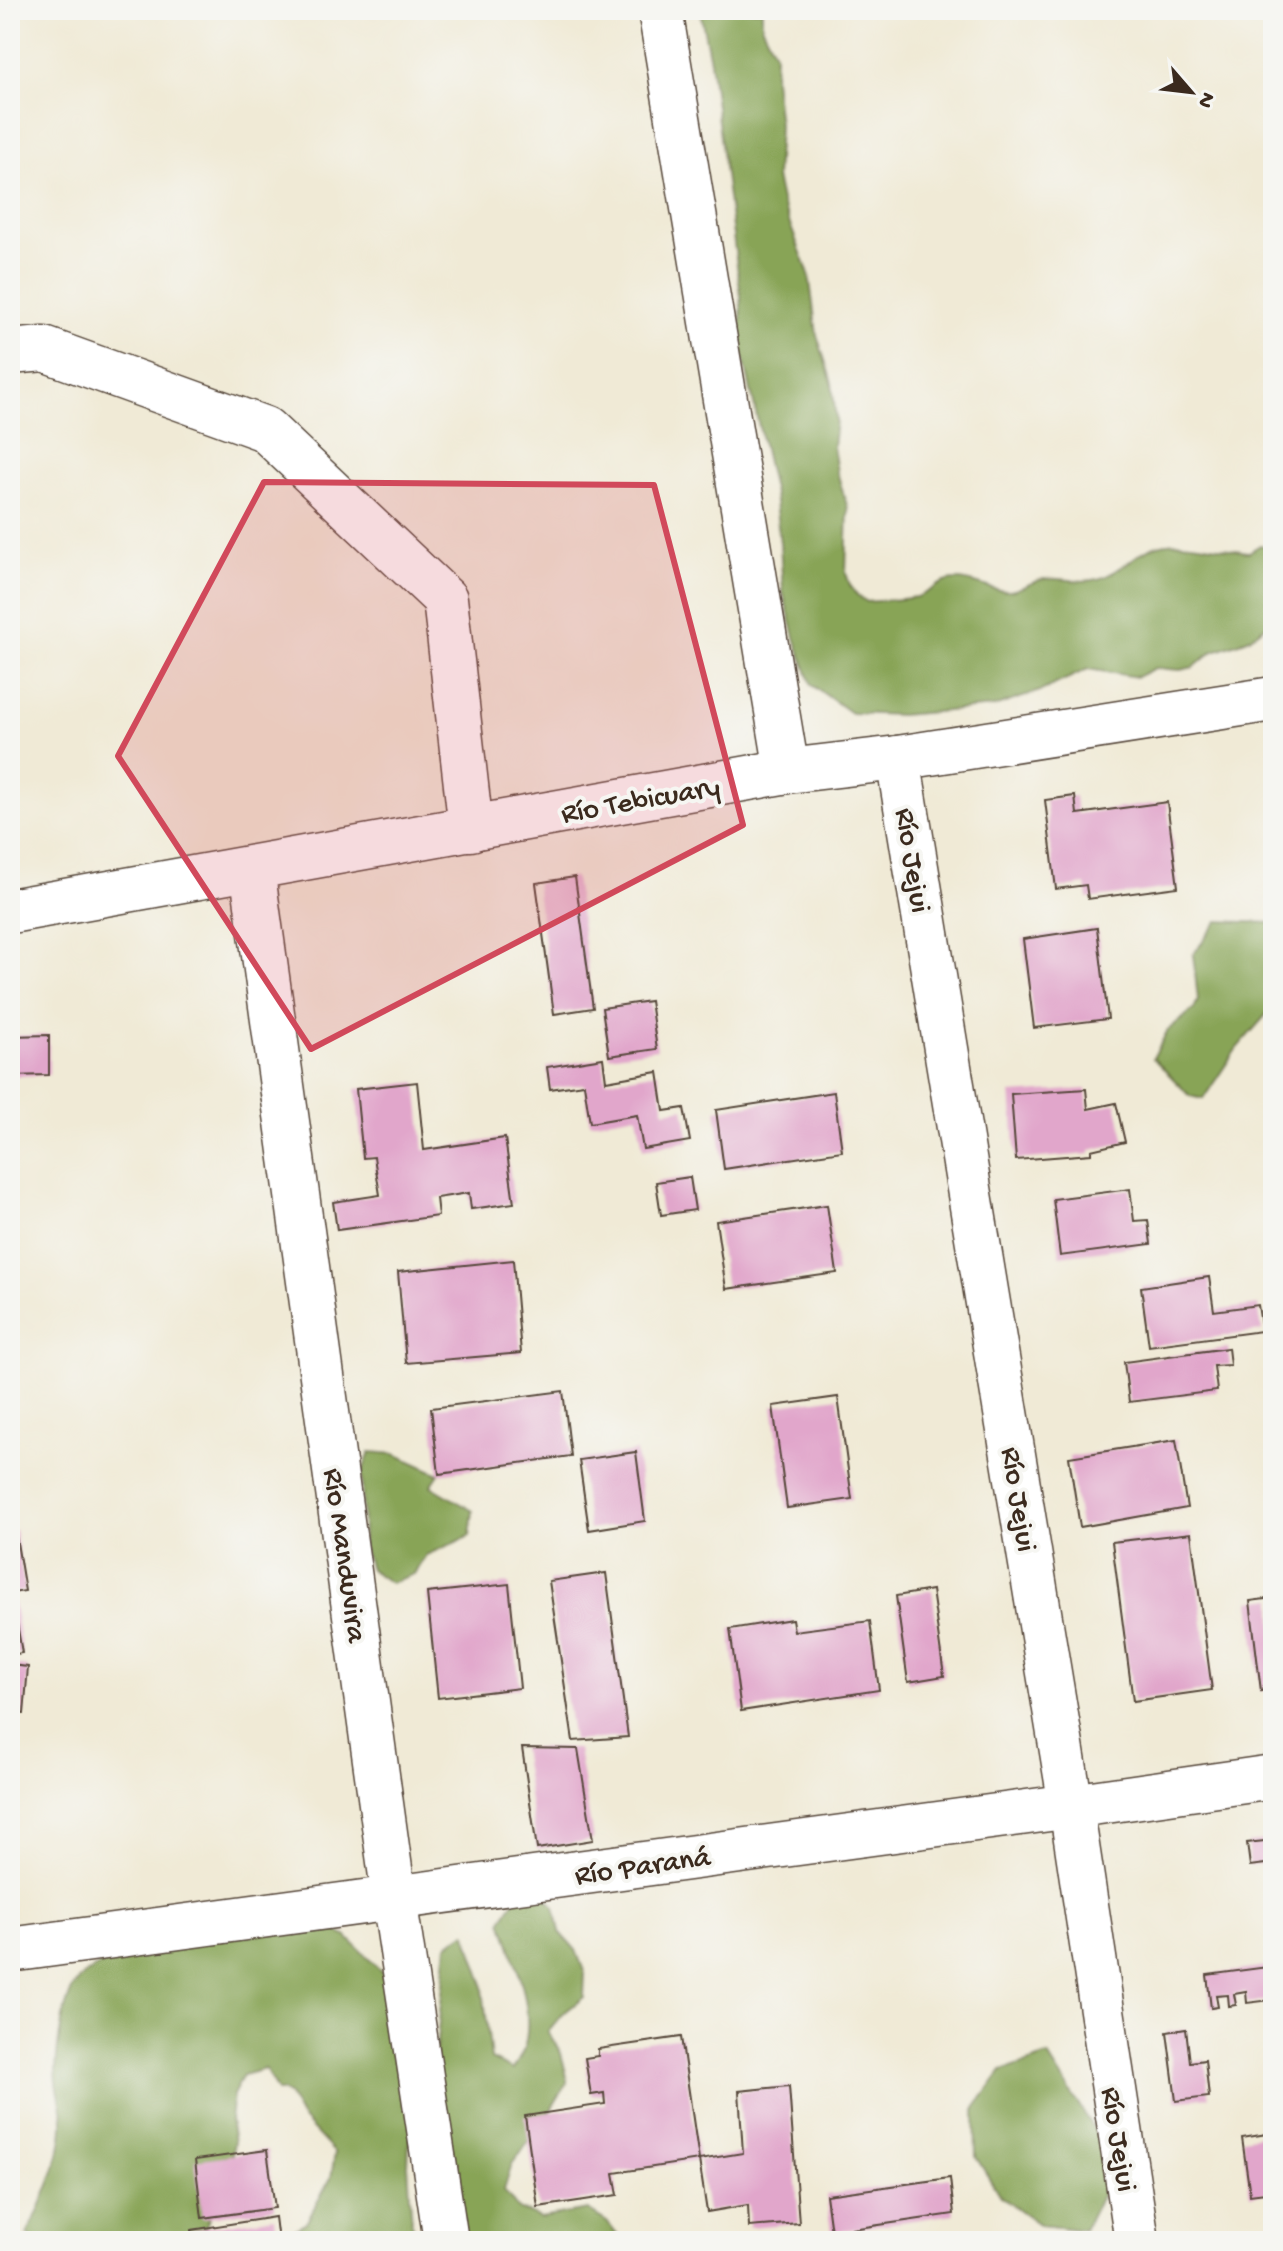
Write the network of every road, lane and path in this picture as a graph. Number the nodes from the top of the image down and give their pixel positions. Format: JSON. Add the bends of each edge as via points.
{"nodes":[{"id":1,"x":660,"y":10,"type":"edge"},
{"id":2,"x":10,"y":352,"type":"edge"},
{"id":3,"x":1273,"y":699,"type":"edge"},
{"id":4,"x":898,"y":758,"type":"junction"},
{"id":5,"x":787,"y":771,"type":"junction"},
{"id":6,"x":471,"y":829,"type":"junction"},
{"id":7,"x":252,"y":868,"type":"junction"},
{"id":8,"x":10,"y":911,"type":"edge"},
{"id":9,"x":1273,"y":1777,"type":"edge"},
{"id":10,"x":1071,"y":1806,"type":"junction"},
{"id":11,"x":394,"y":1898,"type":"junction"},
{"id":12,"x":10,"y":1950,"type":"edge"},
{"id":13,"x":446,"y":2241,"type":"edge"},
{"id":14,"x":1137,"y":2241,"type":"edge"}],
"edges":[{"from":1,"to":5,"type":"street"},
{"from":2,"to":6,"type":"street","via":[[44,349],[265,429],[445,599]]},
{"from":3,"to":4,"type":"street","name":"Río Tebicuary"},
{"from":4,"to":5,"type":"street","name":"Río Tebicuary"},
{"from":4,"to":10,"type":"street","name":"Río Jejui"},
{"from":5,"to":6,"type":"street","name":"Río Tebicuary"},
{"from":6,"to":7,"type":"street","name":"Río Tebicuary"},
{"from":7,"to":8,"type":"street","name":"Río Tebicuary"},
{"from":7,"to":11,"type":"street","name":"Río Manduvira"},
{"from":9,"to":10,"type":"street","name":"Río Paraná"},
{"from":10,"to":11,"type":"street","name":"Río Paraná"},
{"from":10,"to":14,"type":"street","name":"Río Jejui"},
{"from":11,"to":12,"type":"street","name":"Río Paraná"},
{"from":11,"to":13,"type":"street","name":"Río Manduvira"}]}
